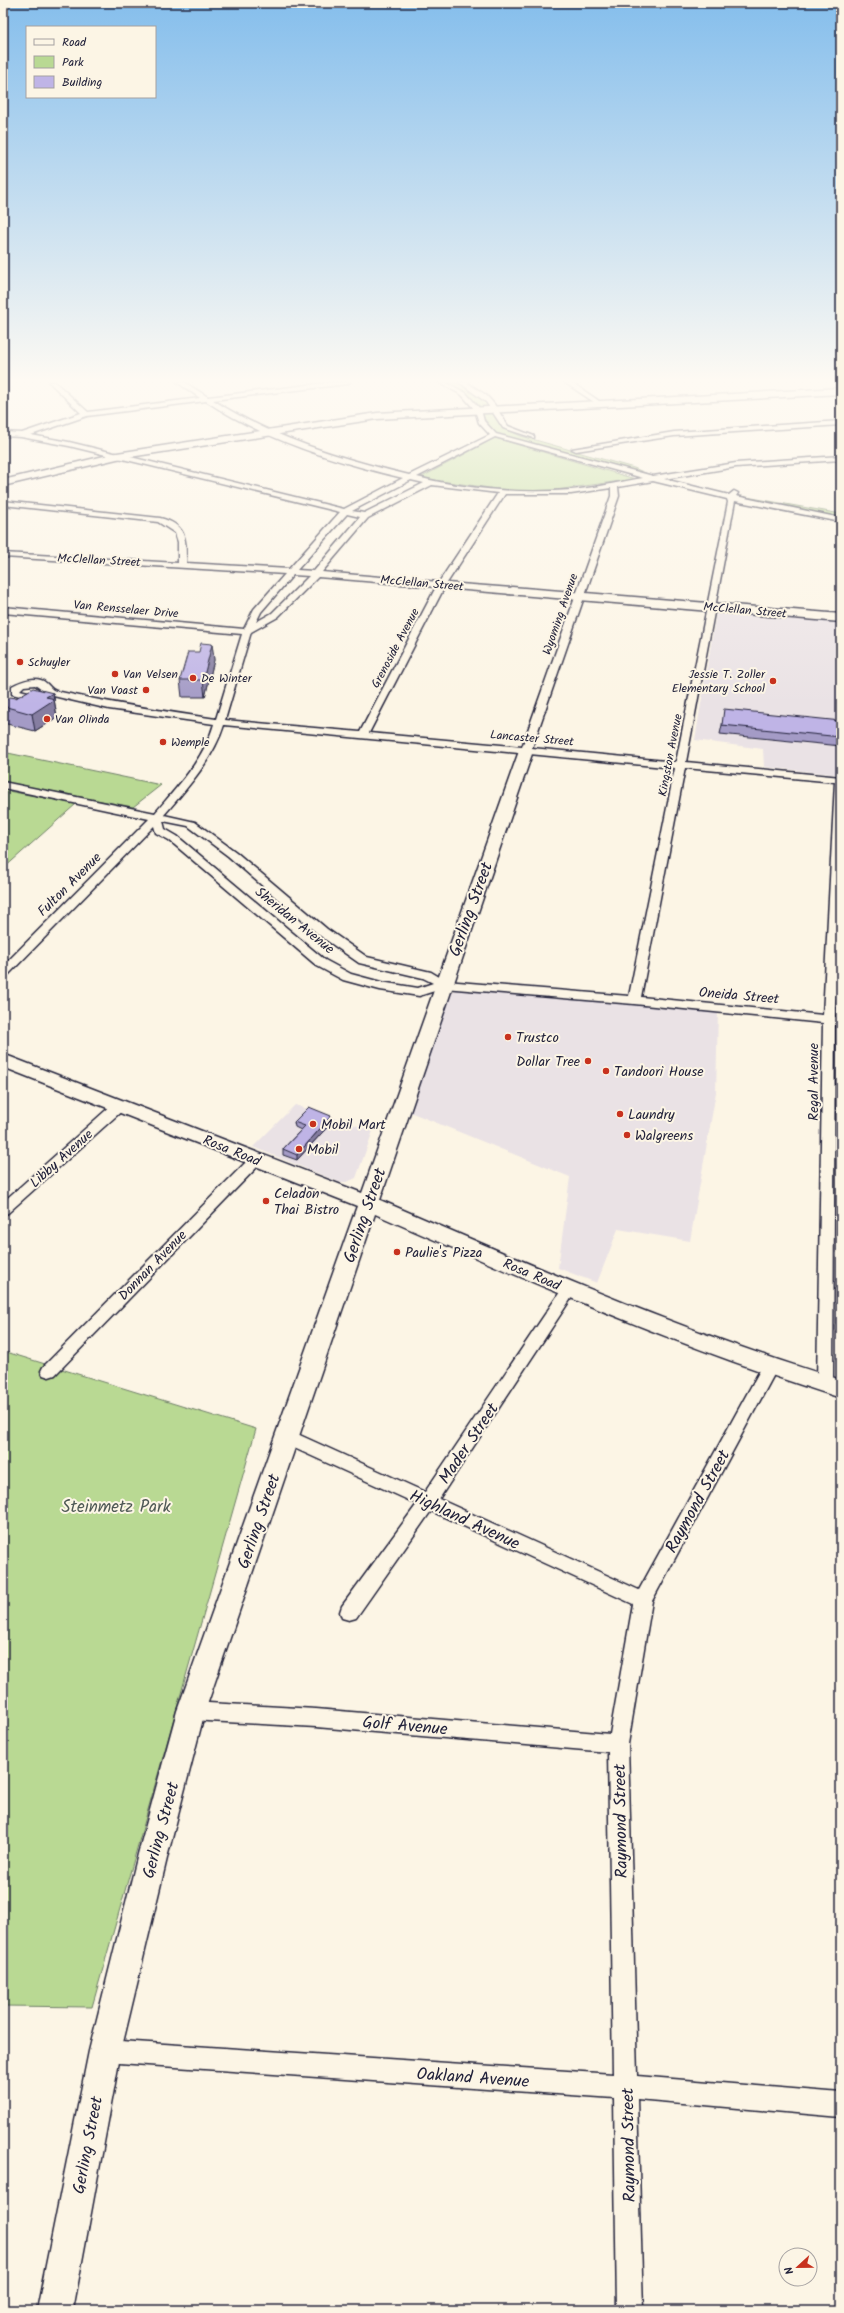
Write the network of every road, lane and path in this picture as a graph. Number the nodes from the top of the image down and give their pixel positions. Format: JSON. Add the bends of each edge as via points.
{"nodes":[{"id":1,"x":258,"y":490,"type":"edge"},
{"id":2,"x":389,"y":490,"type":"edge"},
{"id":3,"x":416,"y":490,"type":"edge"},
{"id":4,"x":480,"y":490,"type":"edge"},
{"id":5,"x":579,"y":490,"type":"edge"},
{"id":6,"x":614,"y":490,"type":"edge"},
{"id":7,"x":703,"y":490,"type":"edge"},
{"id":8,"x":713,"y":490,"type":"edge"},
{"id":9,"x":502,"y":493,"type":"junction"},
{"id":10,"x":733,"y":496,"type":"junction"},
{"id":11,"x":3,"y":503,"type":"edge"},
{"id":12,"x":345,"y":511,"type":"junction"},
{"id":13,"x":841,"y":512,"type":"edge"},
{"id":14,"x":365,"y":516,"type":"junction"},
{"id":15,"x":841,"y":520,"type":"edge"},
{"id":16,"x":3,"y":555,"type":"edge"},
{"id":17,"x":182,"y":565,"type":"junction"},
{"id":18,"x":291,"y":572,"type":"junction"},
{"id":19,"x":316,"y":574,"type":"junction"},
{"id":20,"x":441,"y":585,"type":"junction"},
{"id":21,"x":512,"y":591,"type":"joint"},
{"id":22,"x":578,"y":597,"type":"junction"},
{"id":23,"x":712,"y":607,"type":"junction"},
{"id":24,"x":3,"y":610,"type":"edge"},
{"id":25,"x":841,"y":618,"type":"edge"},
{"id":26,"x":247,"y":632,"type":"junction"},
{"id":27,"x":49,"y":692,"type":"edge"},
{"id":28,"x":220,"y":722,"type":"junction"},
{"id":29,"x":363,"y":735,"type":"junction"},
{"id":30,"x":526,"y":751,"type":"junction"},
{"id":31,"x":682,"y":765,"type":"junction"},
{"id":32,"x":840,"y":780,"type":"edge"},
{"id":33,"x":3,"y":786,"type":"edge"},
{"id":34,"x":157,"y":817,"type":"junction"},
{"id":35,"x":3,"y":973,"type":"edge"},
{"id":36,"x":443,"y":984,"type":"junction"},
{"id":37,"x":634,"y":1000,"type":"junction"},
{"id":38,"x":835,"y":1020,"type":"edge"},
{"id":39,"x":3,"y":1060,"type":"edge"},
{"id":40,"x":119,"y":1106,"type":"junction"},
{"id":41,"x":256,"y":1160,"type":"junction"},
{"id":42,"x":368,"y":1204,"type":"junction"},
{"id":43,"x":3,"y":1210,"type":"edge"},
{"id":44,"x":570,"y":1290,"type":"junction"},
{"id":45,"x":770,"y":1367,"type":"junction"},
{"id":46,"x":49,"y":1371,"type":"dead end"},
{"id":47,"x":833,"y":1386,"type":"edge"},
{"id":48,"x":287,"y":1437,"type":"junction"},
{"id":49,"x":428,"y":1502,"type":"junction"},
{"id":50,"x":643,"y":1600,"type":"junction"},
{"id":51,"x":349,"y":1612,"type":"dead end"},
{"id":52,"x":191,"y":1711,"type":"junction"},
{"id":53,"x":618,"y":1744,"type":"junction"},
{"id":54,"x":105,"y":2051,"type":"junction"},
{"id":55,"x":627,"y":2087,"type":"junction"},
{"id":56,"x":841,"y":2105,"type":"edge"},
{"id":57,"x":55,"y":2310,"type":"edge"},
{"id":58,"x":630,"y":2310,"type":"edge"}],
"edges":[{"from":1,"to":12,"type":"street"},
{"from":2,"to":12,"type":"street"},
{"from":3,"to":14,"type":"street"},
{"from":4,"to":9,"type":"street"},
{"from":5,"to":9,"type":"street","via":[[543,495]]},
{"from":6,"to":22,"type":"street","name":"Wyoming Avenue","via":[[615,496]]},
{"from":7,"to":10,"type":"street"},
{"from":8,"to":10,"type":"street"},
{"from":9,"to":20,"type":"street","name":"Grenoside Avenue"},
{"from":10,"to":13,"type":"street"},
{"from":10,"to":15,"type":"street"},
{"from":10,"to":23,"type":"street","name":"Kingston Avenue"},
{"from":11,"to":17,"type":"street","via":[[160,520],[175,526],[181,533]]},
{"from":12,"to":14,"type":"street"},
{"from":12,"to":18,"type":"street","name":"Fulton Avenue"},
{"from":14,"to":19,"type":"street"},
{"from":16,"to":17,"type":"street","name":"McClellan Street"},
{"from":17,"to":18,"type":"street","name":"McClellan Street"},
{"from":18,"to":19,"type":"street","name":"McClellan Street"},
{"from":18,"to":26,"type":"street","name":"Fulton Avenue","via":[[258,611]]},
{"from":19,"to":20,"type":"street","name":"McClellan Street"},
{"from":19,"to":26,"type":"street","via":[[275,614]]},
{"from":20,"to":21,"type":"street","name":"McClellan Street"},
{"from":20,"to":29,"type":"street","name":"Grenoside Avenue"},
{"from":21,"to":22,"type":"street","name":"McClellan Street"},
{"from":22,"to":23,"type":"street","name":"McClellan Street"},
{"from":22,"to":30,"type":"street","name":"Wyoming Avenue"},
{"from":23,"to":25,"type":"street","name":"McClellan Street"},
{"from":23,"to":31,"type":"street","name":"Kingston Avenue"},
{"from":24,"to":26,"type":"street","name":"Van Rensselaer Drive"},
{"from":26,"to":28,"type":"street","name":"Fulton Avenue"},
{"from":27,"to":28,"type":"street","name":"Lancaster Street","via":[[109,706]]},
{"from":28,"to":29,"type":"street","name":"Lancaster Street"},
{"from":28,"to":34,"type":"street","name":"Fulton Avenue","via":[[215,738],[192,776]]},
{"from":29,"to":30,"type":"street","name":"Lancaster Street"},
{"from":30,"to":31,"type":"street","name":"Lancaster Street"},
{"from":30,"to":36,"type":"street","name":"Gerling Street"},
{"from":31,"to":32,"type":"street","name":"Lancaster Street"},
{"from":31,"to":37,"type":"street","name":"Kingston Avenue"},
{"from":32,"to":38,"type":"street","name":"Regal Avenue"},
{"from":33,"to":34,"type":"street","name":"Sheridan Avenue"},
{"from":34,"to":35,"type":"street","name":"Fulton Avenue"},
{"from":34,"to":36,"type":"street","name":"Sheridan Avenue","via":[[191,824],[232,854],[322,932],[363,960],[427,975]]},
{"from":34,"to":36,"type":"street","name":"Sheridan Avenue","via":[[160,831],[173,838],[321,963],[347,977],[380,986],[419,992]]},
{"from":36,"to":37,"type":"street","name":"Sheridan Avenue"},
{"from":36,"to":42,"type":"street","name":"Gerling Street"},
{"from":37,"to":38,"type":"street","name":"Oneida Street"},
{"from":38,"to":47,"type":"street","name":"Regal Avenue"},
{"from":39,"to":40,"type":"street","name":"Rosa Road"},
{"from":40,"to":41,"type":"street","name":"Rosa Road"},
{"from":40,"to":43,"type":"street","name":"Libby Avenue"},
{"from":41,"to":42,"type":"street","name":"Rosa Road"},
{"from":41,"to":46,"type":"street","name":"Donnan Avenue"},
{"from":42,"to":44,"type":"street","name":"Rosa Road"},
{"from":42,"to":48,"type":"street","name":"Gerling Street"},
{"from":44,"to":45,"type":"street","name":"Rosa Road"},
{"from":44,"to":49,"type":"street","name":"Mader Street"},
{"from":45,"to":47,"type":"street","name":"Rosa Road"},
{"from":45,"to":50,"type":"street","name":"Raymond Street"},
{"from":48,"to":49,"type":"street","name":"Highland Avenue"},
{"from":48,"to":52,"type":"street","name":"Gerling Street"},
{"from":49,"to":50,"type":"street","name":"Highland Avenue"},
{"from":49,"to":51,"type":"street","name":"Mader Street"},
{"from":50,"to":53,"type":"street","name":"Raymond Street"},
{"from":52,"to":53,"type":"street","name":"Golf Avenue","via":[[316,1718]]},
{"from":52,"to":54,"type":"street","name":"Gerling Street"},
{"from":53,"to":55,"type":"street","name":"Raymond Street"},
{"from":54,"to":55,"type":"street","name":"Oakland Avenue"},
{"from":54,"to":57,"type":"street","name":"Gerling Street"},
{"from":55,"to":56,"type":"street","name":"Oakland Avenue"},
{"from":55,"to":58,"type":"street","name":"Raymond Street"}]}
